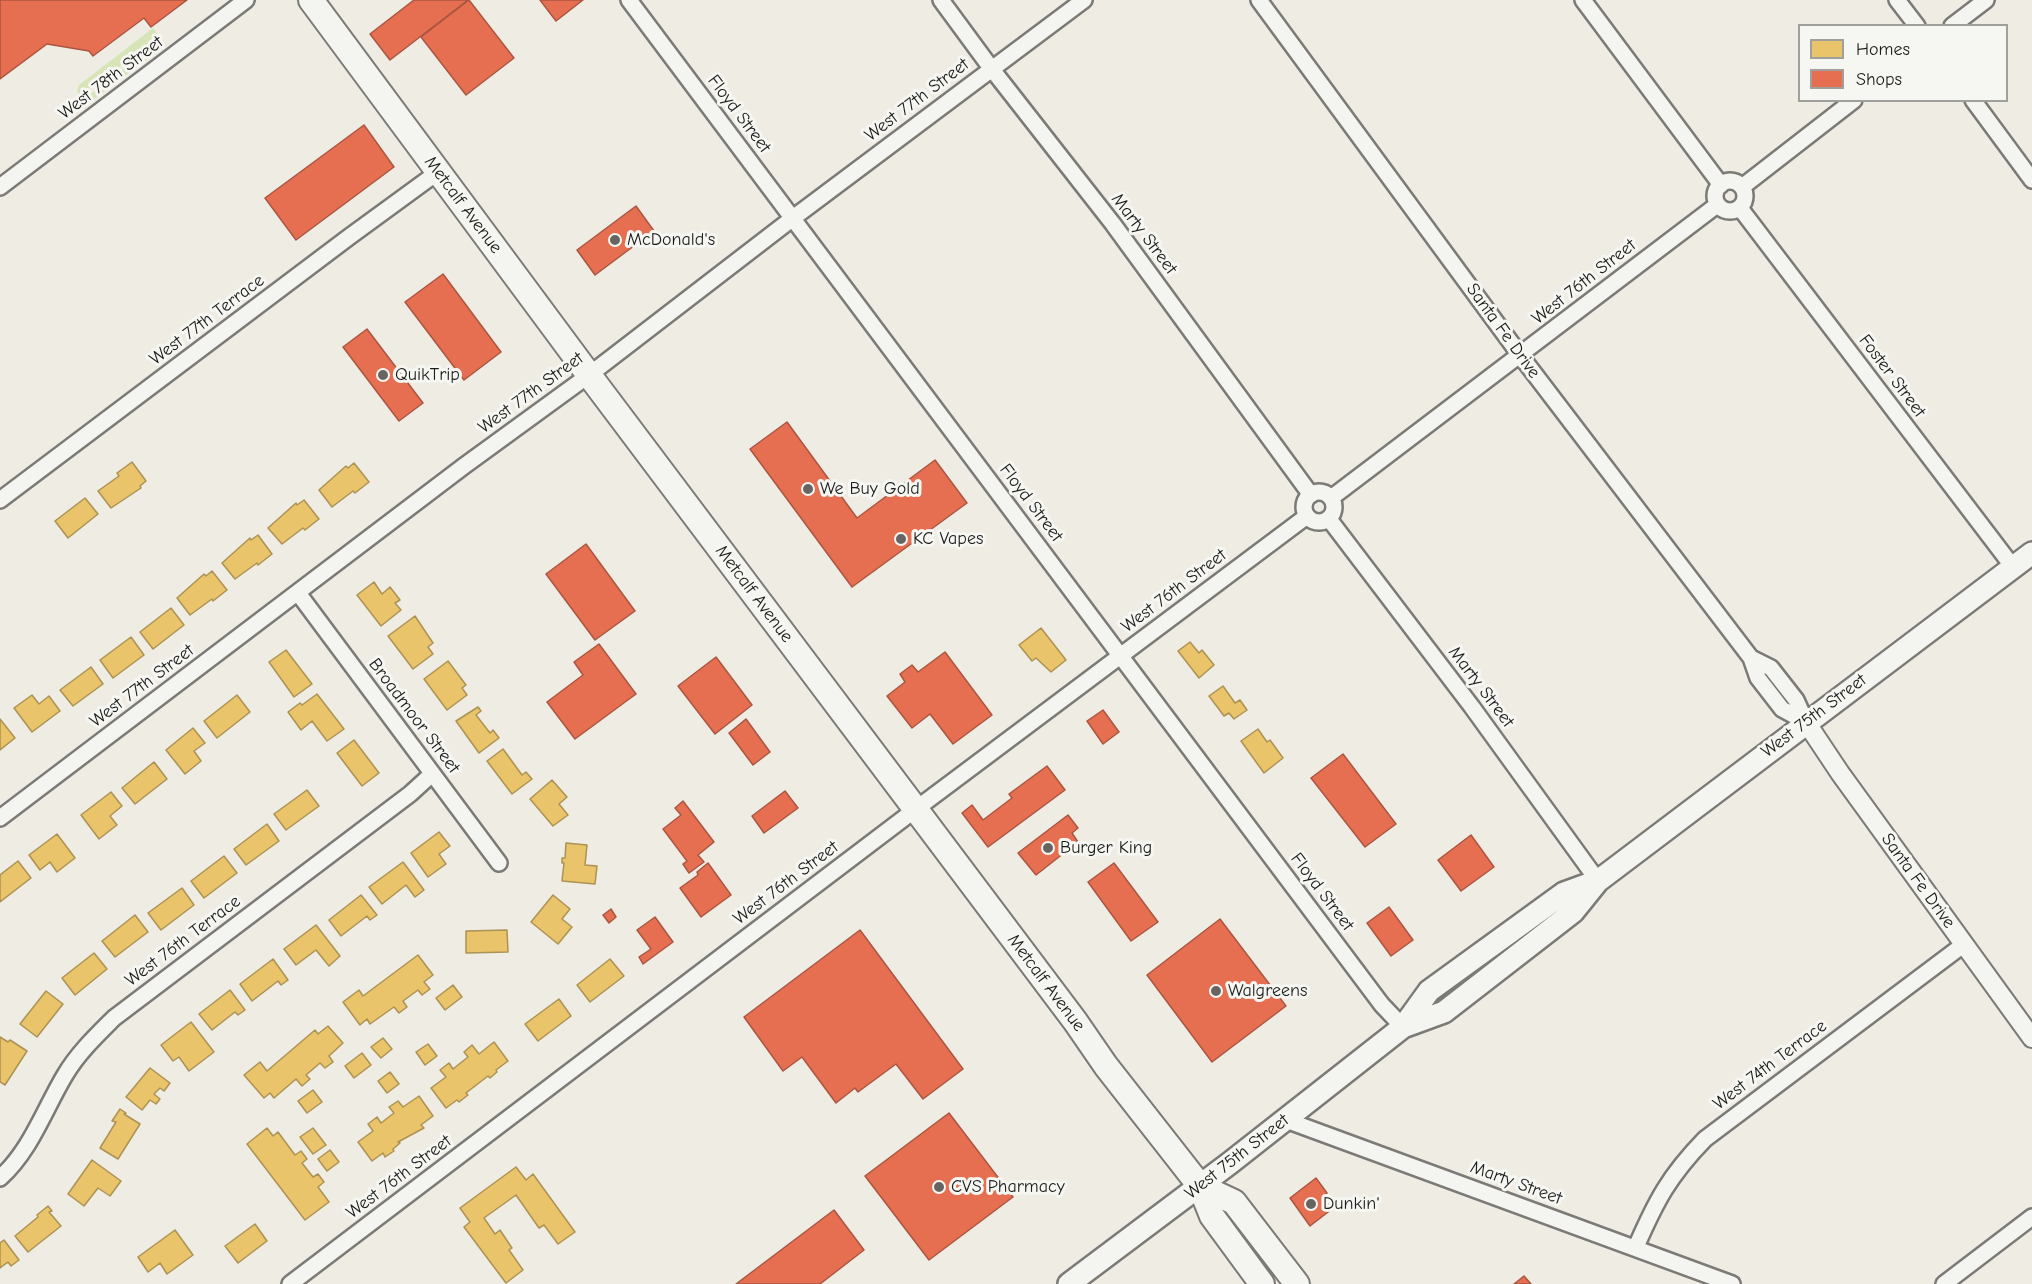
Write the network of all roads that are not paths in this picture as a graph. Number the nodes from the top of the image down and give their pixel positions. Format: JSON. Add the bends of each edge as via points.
{"nodes":[{"id":1,"x":246,"y":0,"type":"edge"},
{"id":2,"x":311,"y":0,"type":"edge"},
{"id":3,"x":629,"y":0,"type":"edge"},
{"id":4,"x":941,"y":0,"type":"edge"},
{"id":5,"x":1084,"y":0,"type":"edge"},
{"id":6,"x":1259,"y":0,"type":"edge"},
{"id":7,"x":1583,"y":0,"type":"edge"},
{"id":8,"x":1897,"y":0,"type":"edge"},
{"id":9,"x":1986,"y":0,"type":"edge"},
{"id":10,"x":1915,"y":24,"type":"edge"},
{"id":11,"x":1955,"y":24,"type":"edge"},
{"id":12,"x":991,"y":68,"type":"junction"},
{"id":13,"x":1851,"y":102,"type":"edge"},
{"id":14,"x":1974,"y":102,"type":"edge"},
{"id":15,"x":438,"y":172,"type":"junction"},
{"id":16,"x":2032,"y":180,"type":"edge"},
{"id":17,"x":1721,"y":185,"type":"junction"},
{"id":18,"x":0,"y":187,"type":"edge"},
{"id":19,"x":1742,"y":187,"type":"junction"},
{"id":20,"x":1717,"y":205,"type":"junction"},
{"id":21,"x":1740,"y":208,"type":"junction"},
{"id":22,"x":793,"y":218,"type":"junction"},
{"id":23,"x":1520,"y":355,"type":"junction"},
{"id":24,"x":590,"y":375,"type":"junction"},
{"id":25,"x":1311,"y":495,"type":"junction"},
{"id":26,"x":1331,"y":498,"type":"junction"},
{"id":27,"x":0,"y":500,"type":"edge"},
{"id":28,"x":1307,"y":516,"type":"junction"},
{"id":29,"x":1329,"y":519,"type":"junction"},
{"id":30,"x":2032,"y":553,"type":"edge"},
{"id":31,"x":2013,"y":567,"type":"junction"},
{"id":32,"x":298,"y":593,"type":"junction"},
{"id":33,"x":1120,"y":655,"type":"junction"},
{"id":34,"x":1806,"y":722,"type":"junction"},
{"id":35,"x":432,"y":774,"type":"junction"},
{"id":36,"x":916,"y":809,"type":"junction"},
{"id":37,"x":0,"y":818,"type":"edge"},
{"id":38,"x":499,"y":863,"type":"dead end"},
{"id":39,"x":1598,"y":881,"type":"junction"},
{"id":40,"x":1963,"y":945,"type":"junction"},
{"id":41,"x":1403,"y":1027,"type":"junction"},
{"id":42,"x":2031,"y":1034,"type":"edge"},
{"id":43,"x":1286,"y":1120,"type":"junction"},
{"id":44,"x":0,"y":1178,"type":"edge"},
{"id":45,"x":1200,"y":1186,"type":"junction"},
{"id":46,"x":2032,"y":1217,"type":"edge"},
{"id":47,"x":1636,"y":1247,"type":"junction"},
{"id":48,"x":290,"y":1284,"type":"edge"},
{"id":49,"x":1069,"y":1284,"type":"edge"},
{"id":50,"x":1262,"y":1284,"type":"edge"},
{"id":51,"x":1297,"y":1284,"type":"edge"},
{"id":52,"x":1732,"y":1284,"type":"edge"},
{"id":53,"x":1944,"y":1284,"type":"edge"}],
"edges":[{"from":1,"to":18,"type":"street","name":"West 78th Street"},
{"from":2,"to":15,"type":"main road","name":"Metcalf Avenue"},
{"from":3,"to":22,"type":"street","name":"Floyd Street"},
{"from":4,"to":12,"type":"street","name":"Marty Street"},
{"from":5,"to":12,"type":"street","name":"West 77th Street"},
{"from":6,"to":23,"type":"street","name":"Santa Fe Drive"},
{"from":7,"to":17,"type":"street"},
{"from":8,"to":10,"type":"street"},
{"from":9,"to":11,"type":"street"},
{"from":12,"to":22,"type":"street","name":"West 77th Street"},
{"from":12,"to":25,"type":"street","name":"Marty Street","via":[[1113,224]]},
{"from":13,"to":19,"type":"street"},
{"from":14,"to":16,"type":"street"},
{"from":15,"to":24,"type":"main road","name":"Metcalf Avenue"},
{"from":15,"to":27,"type":"street","name":"West 77th Terrace"},
{"from":17,"to":19,"type":"street","via":[[1729,181]]},
{"from":17,"to":20,"type":"street","via":[[1714,194]]},
{"from":19,"to":21,"type":"street","via":[[1745,200]]},
{"from":20,"to":21,"type":"street","via":[[1726,211]]},
{"from":20,"to":23,"type":"street","name":"West 76th Street"},
{"from":21,"to":31,"type":"street","name":"Foster Street"},
{"from":22,"to":24,"type":"street","name":"West 77th Street"},
{"from":22,"to":33,"type":"street","name":"Floyd Street"},
{"from":23,"to":26,"type":"street","name":"West 76th Street"},
{"from":23,"to":34,"type":"street","name":"Santa Fe Drive","via":[[1751,658],[1771,668],[1796,700]]},
{"from":24,"to":32,"type":"street","name":"West 77th Street"},
{"from":24,"to":36,"type":"main road","name":"Metcalf Avenue"},
{"from":25,"to":26,"type":"street","via":[[1324,492]]},
{"from":25,"to":28,"type":"street","via":[[1304,503]]},
{"from":26,"to":29,"type":"street","via":[[1334,508]]},
{"from":28,"to":29,"type":"street","via":[[1316,522]]},
{"from":28,"to":33,"type":"street","name":"West 76th Street"},
{"from":29,"to":39,"type":"street","name":"Marty Street"},
{"from":30,"to":31,"type":"main road","name":"West 75th Street"},
{"from":31,"to":34,"type":"main road","name":"West 75th Street"},
{"from":32,"to":35,"type":"street","name":"Broadmoor Street"},
{"from":32,"to":37,"type":"street","name":"West 77th Street"},
{"from":33,"to":36,"type":"street","name":"West 76th Street"},
{"from":33,"to":41,"type":"street","name":"Floyd Street","via":[[1382,1005]]},
{"from":34,"to":39,"type":"main road","name":"West 75th Street"},
{"from":34,"to":40,"type":"street","name":"Santa Fe Drive"},
{"from":35,"to":38,"type":"street","name":"Broadmoor Street"},
{"from":35,"to":44,"type":"street","name":"West 76th Terrace","via":[[114,1018],[88,1043],[66,1073],[28,1144]]},
{"from":36,"to":45,"type":"main road","name":"Metcalf Avenue"},
{"from":36,"to":48,"type":"street","name":"West 76th Street"},
{"from":39,"to":41,"type":"main road","name":"West 75th Street","via":[[1564,893],[1429,992]]},
{"from":40,"to":42,"type":"street","name":"Santa Fe Drive"},
{"from":40,"to":47,"type":"street","name":"West 74th Terrace","via":[[1705,1139],[1663,1190]]},
{"from":41,"to":43,"type":"main road","name":"West 75th Street"},
{"from":43,"to":45,"type":"main road","name":"West 75th Street"},
{"from":43,"to":47,"type":"street","name":"Marty Street"},
{"from":45,"to":49,"type":"main road","name":"West 75th Street"},
{"from":45,"to":50,"type":"main road","name":"Metcalf Avenue","via":[[1212,1216]]},
{"from":45,"to":51,"type":"main road","name":"Metcalf Avenue","via":[[1234,1202]]},
{"from":46,"to":53,"type":"street"},
{"from":47,"to":52,"type":"street","name":"Marty Street"}]}
